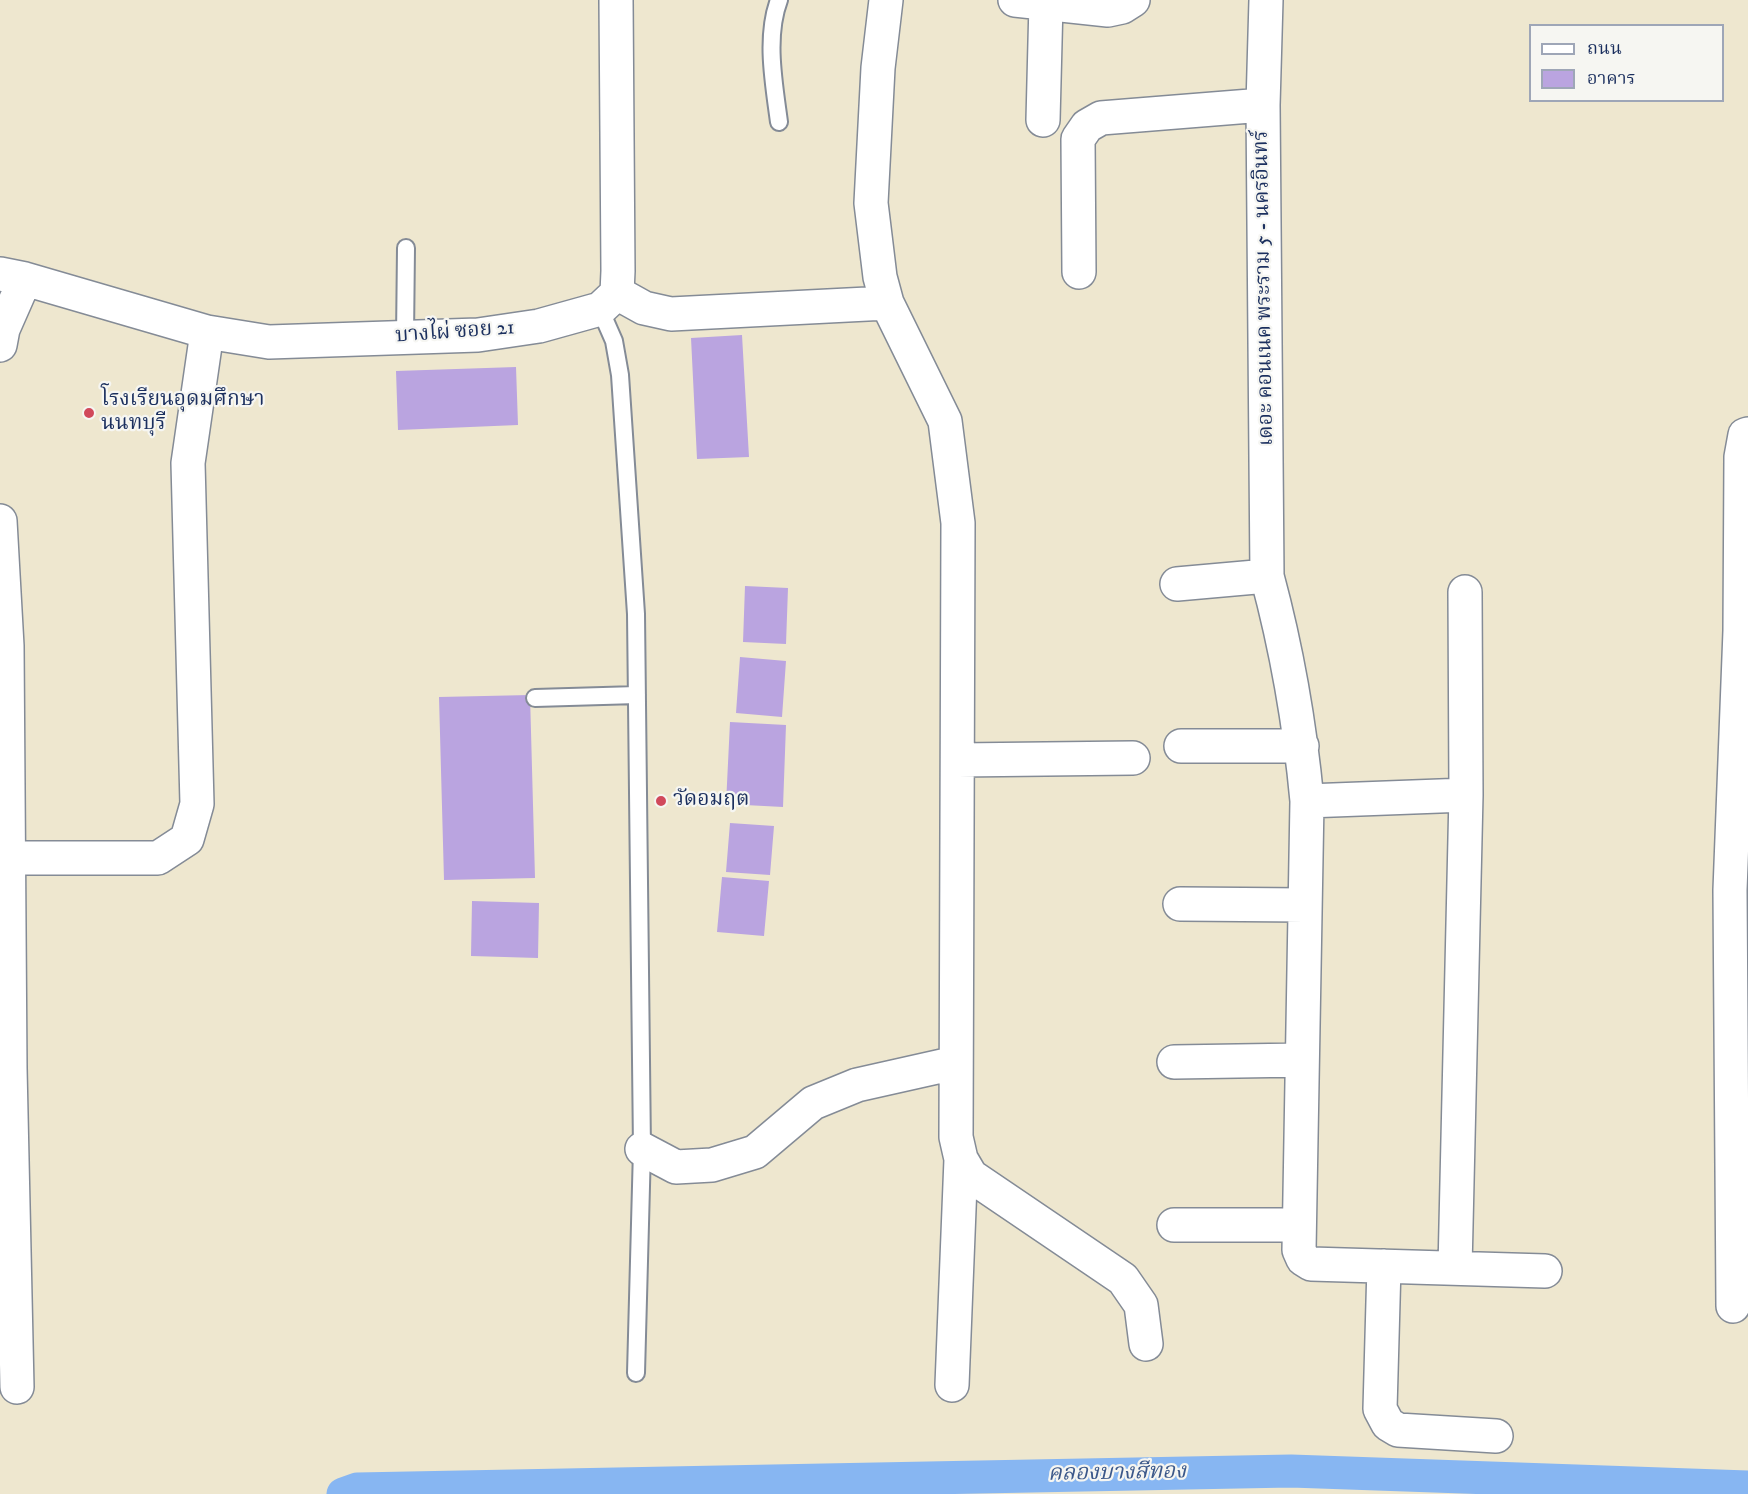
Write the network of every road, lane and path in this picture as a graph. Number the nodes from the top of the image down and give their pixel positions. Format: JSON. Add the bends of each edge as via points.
{"nodes":[{"id":1,"x":616,"y":0,"type":"edge"},
{"id":2,"x":779,"y":0,"type":"edge"},
{"id":3,"x":886,"y":0,"type":"edge"},
{"id":4,"x":1133,"y":0,"type":"edge"},
{"id":5,"x":1266,"y":0,"type":"edge"},
{"id":6,"x":1030,"y":2,"type":"edge"},
{"id":7,"x":1263,"y":105,"type":"junction"},
{"id":8,"x":1044,"y":120,"type":"dead end"},
{"id":9,"x":779,"y":122,"type":"dead end"},
{"id":10,"x":406,"y":248,"type":"dead end"},
{"id":11,"x":1079,"y":272,"type":"dead end"},
{"id":12,"x":13,"y":277,"type":"edge"},
{"id":13,"x":608,"y":301,"type":"junction"},
{"id":14,"x":887,"y":303,"type":"junction"},
{"id":15,"x":207,"y":332,"type":"junction"},
{"id":16,"x":405,"y":337,"type":"junction"},
{"id":17,"x":0,"y":345,"type":"edge"},
{"id":18,"x":1748,"y":434,"type":"edge"},
{"id":19,"x":0,"y":521,"type":"edge"},
{"id":20,"x":1268,"y":576,"type":"junction"},
{"id":21,"x":1177,"y":584,"type":"dead end"},
{"id":22,"x":1466,"y":592,"type":"dead end"},
{"id":23,"x":637,"y":695,"type":"junction"},
{"id":24,"x":535,"y":698,"type":"dead end"},
{"id":25,"x":1181,"y":746,"type":"dead end"},
{"id":26,"x":1302,"y":746,"type":"junction"},
{"id":27,"x":1133,"y":758,"type":"dead end"},
{"id":28,"x":958,"y":760,"type":"junction"},
{"id":29,"x":1466,"y":795,"type":"junction"},
{"id":30,"x":1307,"y":801,"type":"junction"},
{"id":31,"x":10,"y":858,"type":"junction"},
{"id":32,"x":1180,"y":904,"type":"dead end"},
{"id":33,"x":1305,"y":905,"type":"junction"},
{"id":34,"x":1302,"y":1060,"type":"junction"},
{"id":35,"x":1174,"y":1062,"type":"dead end"},
{"id":36,"x":955,"y":1063,"type":"junction"},
{"id":37,"x":5,"y":1068,"type":"edge"},
{"id":38,"x":642,"y":1149,"type":"junction"},
{"id":39,"x":961,"y":1160,"type":"junction"},
{"id":40,"x":1174,"y":1225,"type":"dead end"},
{"id":41,"x":1299,"y":1225,"type":"junction"},
{"id":42,"x":1384,"y":1266,"type":"junction"},
{"id":43,"x":1455,"y":1268,"type":"junction"},
{"id":44,"x":1545,"y":1271,"type":"dead end"},
{"id":45,"x":1733,"y":1306,"type":"dead end"},
{"id":46,"x":1146,"y":1344,"type":"dead end"},
{"id":47,"x":636,"y":1373,"type":"dead end"},
{"id":48,"x":952,"y":1385,"type":"dead end"},
{"id":49,"x":17,"y":1387,"type":"dead end"},
{"id":50,"x":1496,"y":1437,"type":"dead end"}],
"edges":[{"from":1,"to":13,"type":"street"},
{"from":2,"to":9,"type":"lane","via":[[774,13],[772,69]]},
{"from":3,"to":14,"type":"street","via":[[871,202]]},
{"from":4,"to":6,"type":"street","via":[[1108,10]]},
{"from":5,"to":7,"type":"street","name":"เดอะ คอนเนค พระราม 5 - นครอินทร์"},
{"from":6,"to":8,"type":"street"},
{"from":7,"to":11,"type":"street","via":[[1101,118],[1087,126],[1078,139]]},
{"from":7,"to":20,"type":"street","name":"เดอะ คอนเนค พระราม 5 - นครอินทร์"},
{"from":10,"to":16,"type":"lane"},
{"from":12,"to":15,"type":"street","name":"บางไผ่ ซอย 21"},
{"from":12,"to":17,"type":"street"},
{"from":13,"to":14,"type":"street","via":[[671,314]]},
{"from":13,"to":16,"type":"street","name":"บางไผ่ ซอย 21","via":[[539,326],[478,335]]},
{"from":13,"to":23,"type":"lane","via":[[620,375],[636,614]]},
{"from":14,"to":28,"type":"street","via":[[945,421],[954,475],[958,523]]},
{"from":15,"to":16,"type":"street","name":"บางไผ่ ซอย 21","via":[[269,342]]},
{"from":15,"to":31,"type":"street","via":[[188,463],[197,804],[187,838],[158,858]]},
{"from":18,"to":45,"type":"street","via":[[1741,457],[1740,631],[1730,890]]},
{"from":19,"to":31,"type":"street","via":[[7,645]]},
{"from":20,"to":21,"type":"street"},
{"from":20,"to":26,"type":"street","name":"เดอะ คอนเนค พระราม 5 - นครอินทร์"},
{"from":22,"to":29,"type":"street"},
{"from":23,"to":24,"type":"lane"},
{"from":23,"to":38,"type":"lane"},
{"from":25,"to":26,"type":"street"},
{"from":26,"to":30,"type":"street","name":"เดอะ คอนเนค พระราม 5 - นครอินทร์"},
{"from":27,"to":28,"type":"street"},
{"from":28,"to":36,"type":"street"},
{"from":29,"to":30,"type":"street"},
{"from":29,"to":43,"type":"street"},
{"from":30,"to":33,"type":"street","name":"เดอะ คอนเนค พระราม 5 - นครอินทร์"},
{"from":31,"to":37,"type":"street"},
{"from":32,"to":33,"type":"street"},
{"from":33,"to":34,"type":"street","name":"เดอะ คอนเนค พระราม 5 - นครอินทร์"},
{"from":34,"to":35,"type":"street"},
{"from":34,"to":41,"type":"street","name":"เดอะ คอนเนค พระราม 5 - นครอินทร์"},
{"from":36,"to":38,"type":"street","via":[[857,1085],[813,1102],[755,1152],[712,1166],[676,1167]]},
{"from":36,"to":39,"type":"street","via":[[956,1137]]},
{"from":37,"to":49,"type":"street"},
{"from":38,"to":47,"type":"lane"},
{"from":39,"to":46,"type":"street","via":[[971,1176],[1123,1279],[1141,1305]]},
{"from":39,"to":48,"type":"street"},
{"from":40,"to":41,"type":"street"},
{"from":41,"to":42,"type":"street","name":"เดอะ คอนเนค พระราม 5 - นครอินทร์","via":[[1299,1250],[1311,1264]]},
{"from":42,"to":43,"type":"street","name":"เดอะ คอนเนค พระราม 5 - นครอินทร์"},
{"from":42,"to":50,"type":"street","via":[[1380,1409],[1388,1424],[1398,1430]]},
{"from":43,"to":44,"type":"street","name":"เดอะ คอนเนค พระราม 5 - นครอินทร์"}]}
